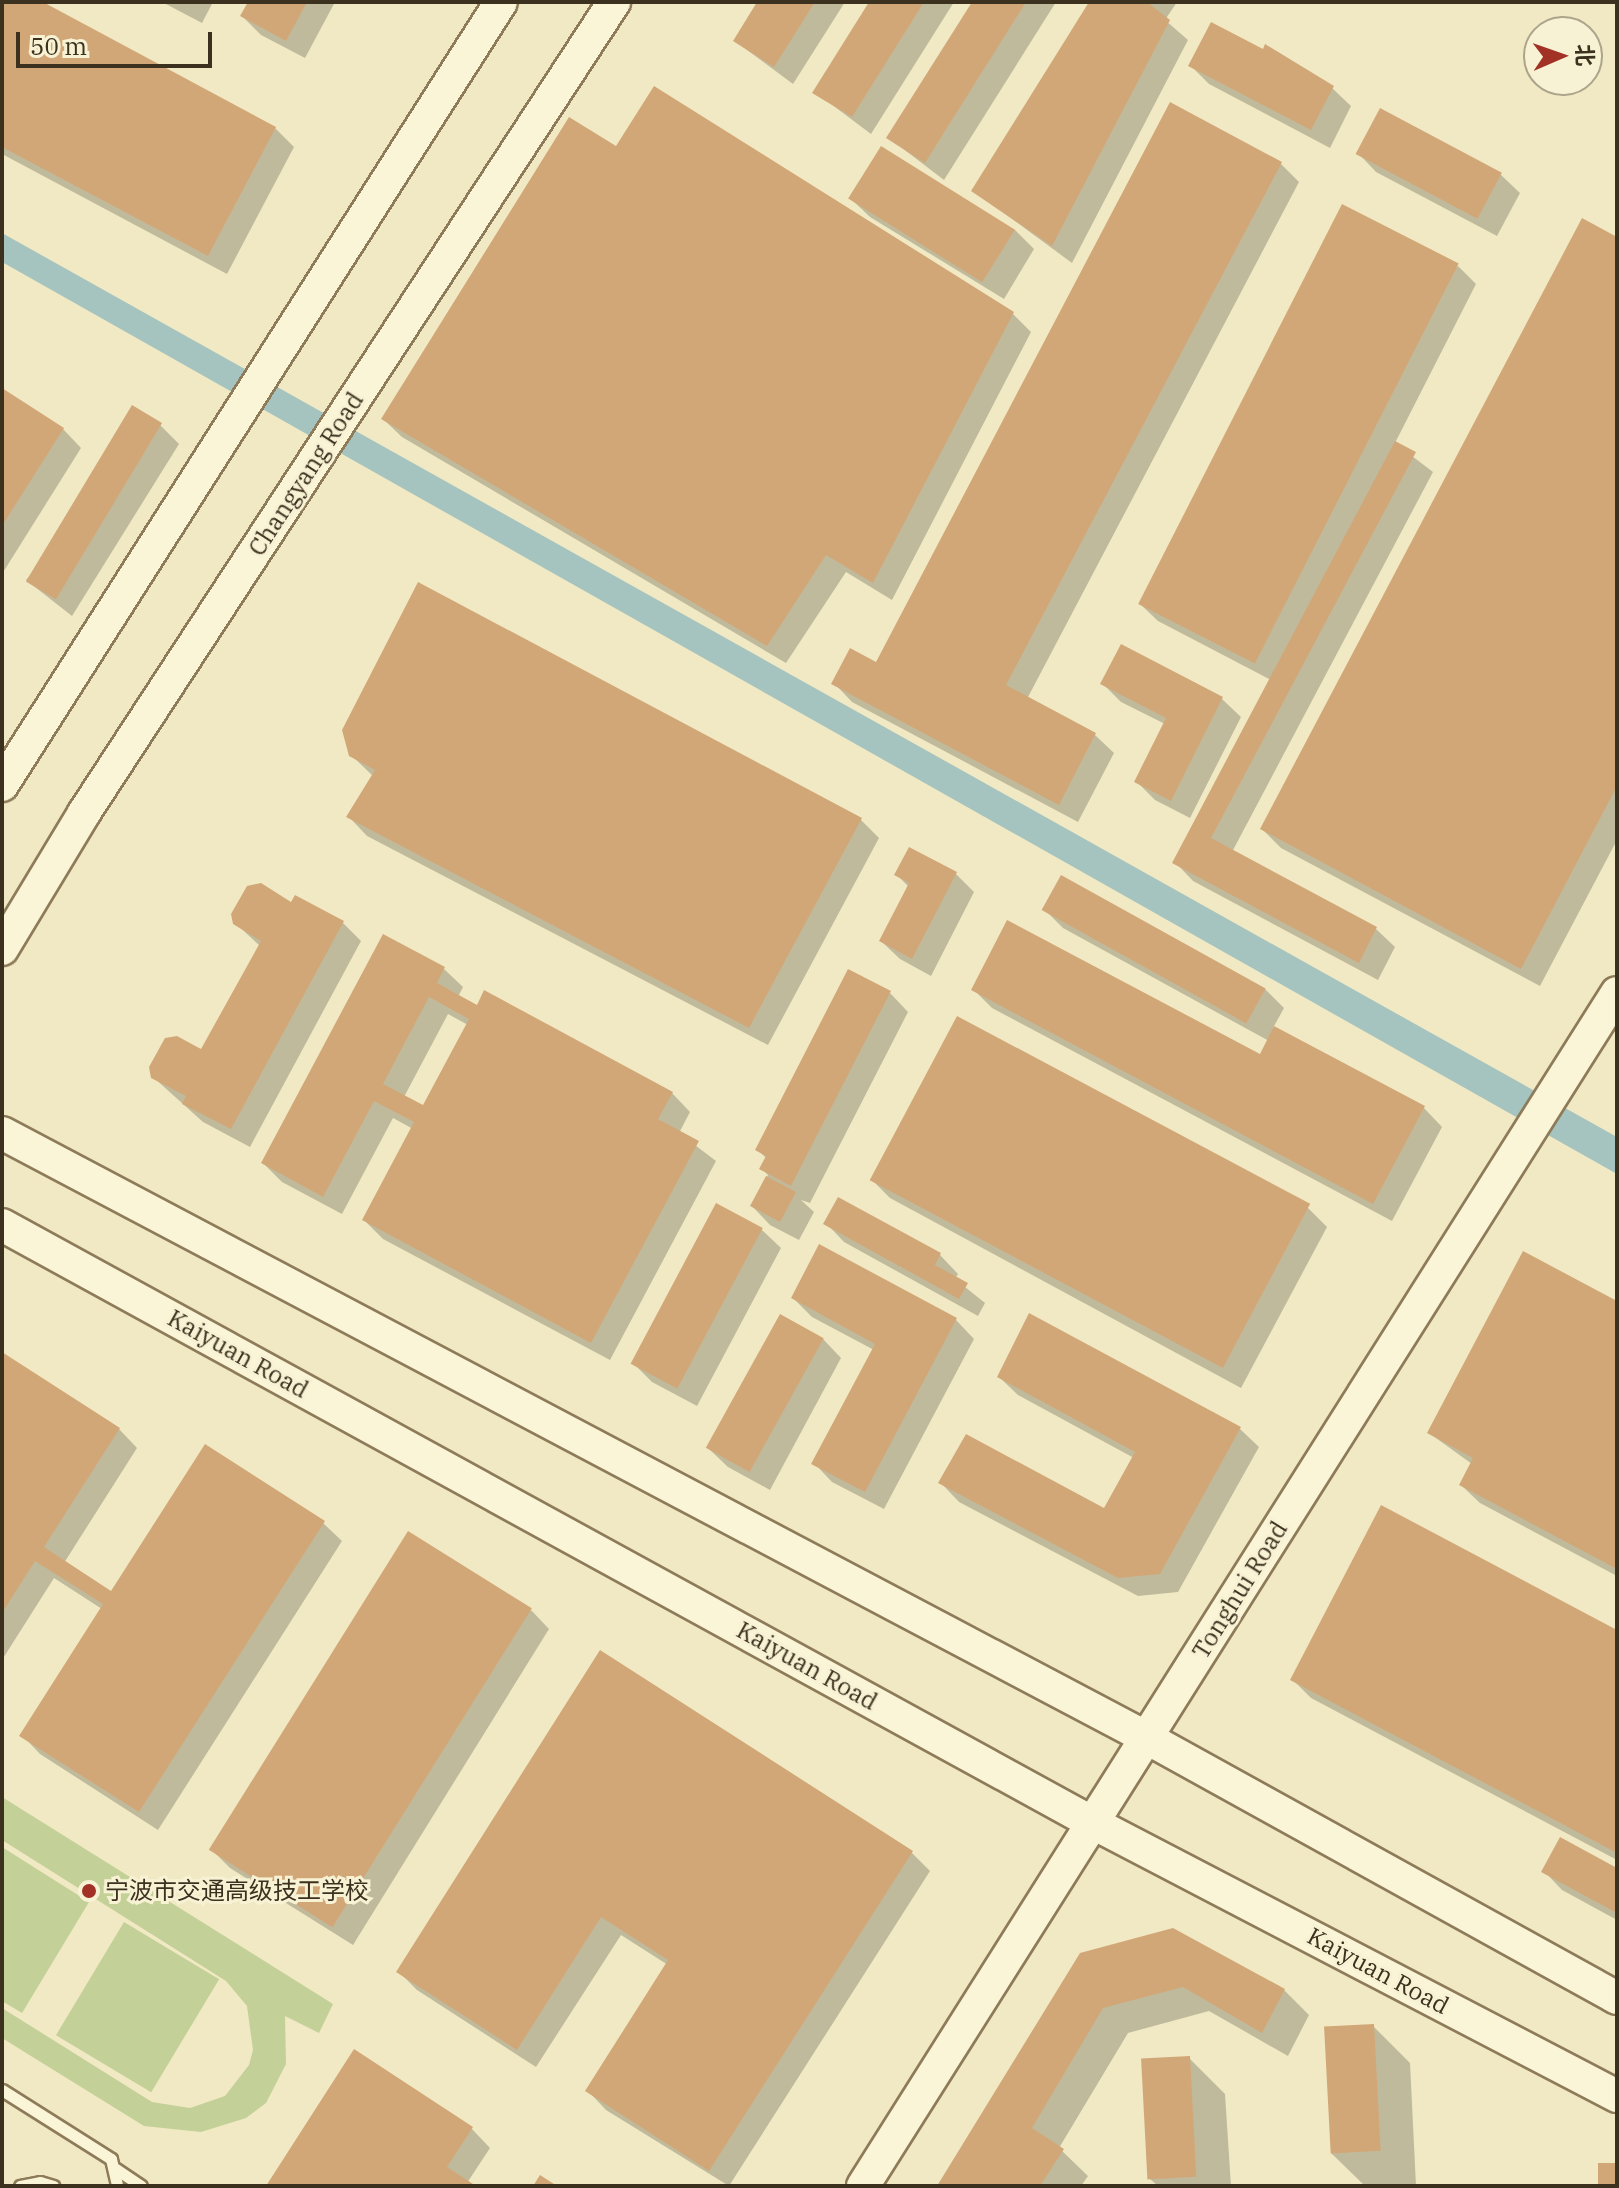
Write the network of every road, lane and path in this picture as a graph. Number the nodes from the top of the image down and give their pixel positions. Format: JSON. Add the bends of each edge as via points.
{"nodes":[{"id":1,"x":501,"y":2,"type":"edge"},
{"id":2,"x":614,"y":2,"type":"edge"},
{"id":3,"x":2,"y":785,"type":"edge"},
{"id":4,"x":2,"y":949,"type":"edge"},
{"id":5,"x":1617,"y":993,"type":"edge"},
{"id":6,"x":2,"y":1133,"type":"edge"},
{"id":7,"x":2,"y":1225,"type":"edge"},
{"id":8,"x":1147,"y":1738,"type":"junction"},
{"id":9,"x":1093,"y":1823,"type":"junction"},
{"id":10,"x":1617,"y":1998,"type":"edge"},
{"id":11,"x":2,"y":2090,"type":"edge"},
{"id":12,"x":1617,"y":2096,"type":"edge"},
{"id":13,"x":116,"y":2169,"type":"junction"},
{"id":14,"x":20,"y":2186,"type":"edge"},
{"id":15,"x":53,"y":2186,"type":"edge"},
{"id":16,"x":117,"y":2186,"type":"edge"},
{"id":17,"x":141,"y":2186,"type":"edge"},
{"id":18,"x":863,"y":2186,"type":"edge"}],
"edges":[{"from":1,"to":3,"type":"main road"},
{"from":2,"to":4,"type":"main road","name":"Changyang Road","via":[[84,813]]},
{"from":5,"to":8,"type":"main road","name":"Tonghui Road"},
{"from":6,"to":8,"type":"main road"},
{"from":7,"to":9,"type":"main road","name":"Kaiyuan Road"},
{"from":8,"to":9,"type":"main road","name":"Tonghui Road"},
{"from":8,"to":10,"type":"main road"},
{"from":9,"to":12,"type":"main road","name":"Kaiyuan Road"},
{"from":9,"to":18,"type":"main road","name":"Tonghui Road"},
{"from":11,"to":13,"type":"lane","via":[[111,2159]]},
{"from":13,"to":16,"type":"lane"},
{"from":13,"to":17,"type":"lane"},
{"from":14,"to":15,"type":"lane"}]}
